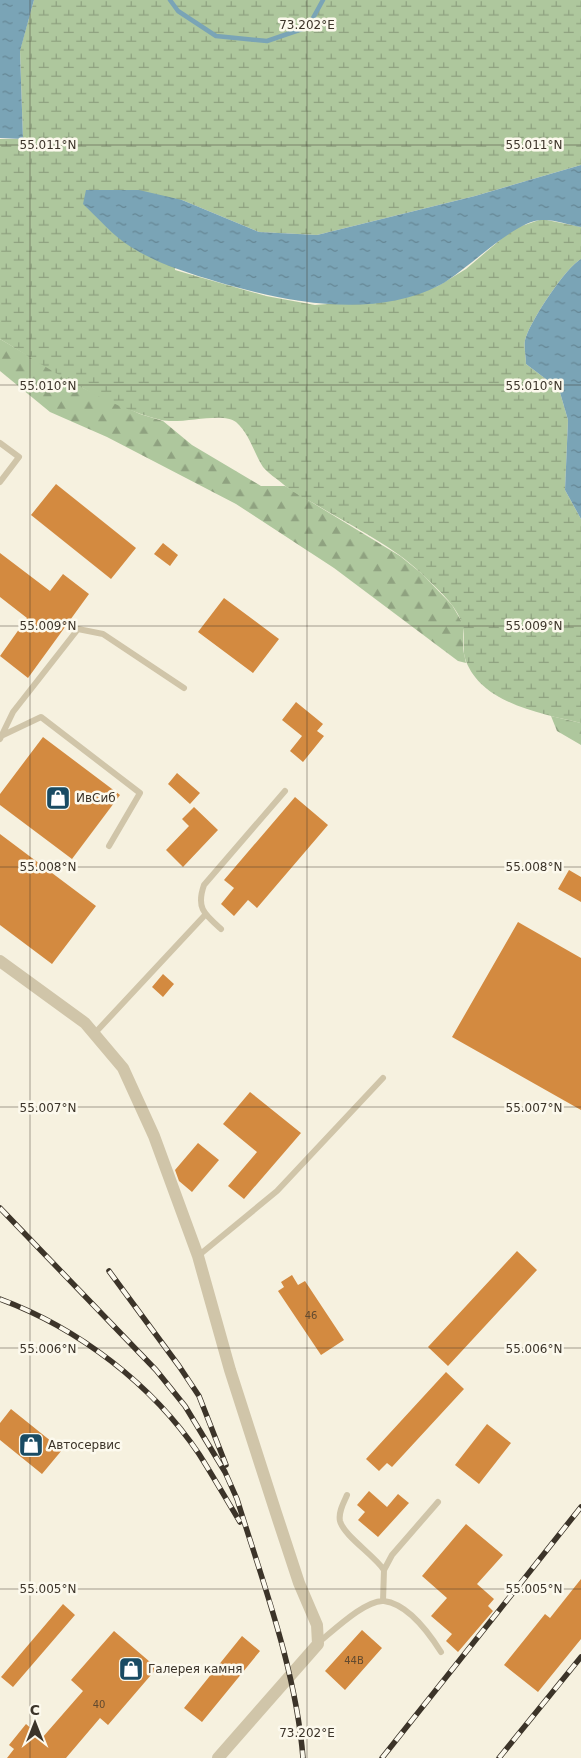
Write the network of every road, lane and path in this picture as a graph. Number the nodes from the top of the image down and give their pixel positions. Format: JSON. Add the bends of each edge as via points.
{"nodes":[{"id":1,"x":0,"y":443,"type":"edge"},
{"id":2,"x":0,"y":482,"type":"edge"},
{"id":3,"x":184,"y":688,"type":"dead end"},
{"id":4,"x":1,"y":737,"type":"edge"},
{"id":5,"x":285,"y":791,"type":"dead end"},
{"id":6,"x":109,"y":846,"type":"dead end"},
{"id":7,"x":205,"y":915,"type":"junction"},
{"id":8,"x":220,"y":929,"type":"dead end"},
{"id":9,"x":0,"y":961,"type":"edge"},
{"id":10,"x":95,"y":1033,"type":"junction"},
{"id":11,"x":383,"y":1078,"type":"dead end"},
{"id":12,"x":198,"y":1256,"type":"junction"},
{"id":13,"x":347,"y":1494,"type":"dead end"},
{"id":14,"x":438,"y":1502,"type":"dead end"},
{"id":15,"x":384,"y":1570,"type":"junction"},
{"id":16,"x":383,"y":1601,"type":"junction"},
{"id":17,"x":318,"y":1644,"type":"junction"},
{"id":18,"x":441,"y":1652,"type":"dead end"},
{"id":19,"x":218,"y":1758,"type":"edge"}],
"edges":[{"from":1,"to":2,"type":"lane","via":[[19,457]]},
{"from":3,"to":4,"type":"lane","via":[[103,634],[78,629],[13,712]]},
{"from":4,"to":6,"type":"lane","via":[[40,717],[140,793]]},
{"from":5,"to":7,"type":"lane","via":[[204,885],[200,896]]},
{"from":7,"to":8,"type":"lane"},
{"from":7,"to":10,"type":"lane"},
{"from":9,"to":10,"type":"street","via":[[64,1006]]},
{"from":10,"to":12,"type":"street","via":[[123,1068],[154,1136]]},
{"from":11,"to":12,"type":"lane","via":[[277,1190]]},
{"from":12,"to":17,"type":"street","via":[[270,1494],[299,1583],[317,1624]]},
{"from":13,"to":15,"type":"lane","via":[[340,1521]]},
{"from":14,"to":15,"type":"lane","via":[[392,1555]]},
{"from":15,"to":16,"type":"lane"},
{"from":16,"to":17,"type":"lane","via":[[373,1603],[346,1620]]},
{"from":16,"to":18,"type":"lane","via":[[397,1606],[424,1626]]},
{"from":17,"to":19,"type":"street"}]}
